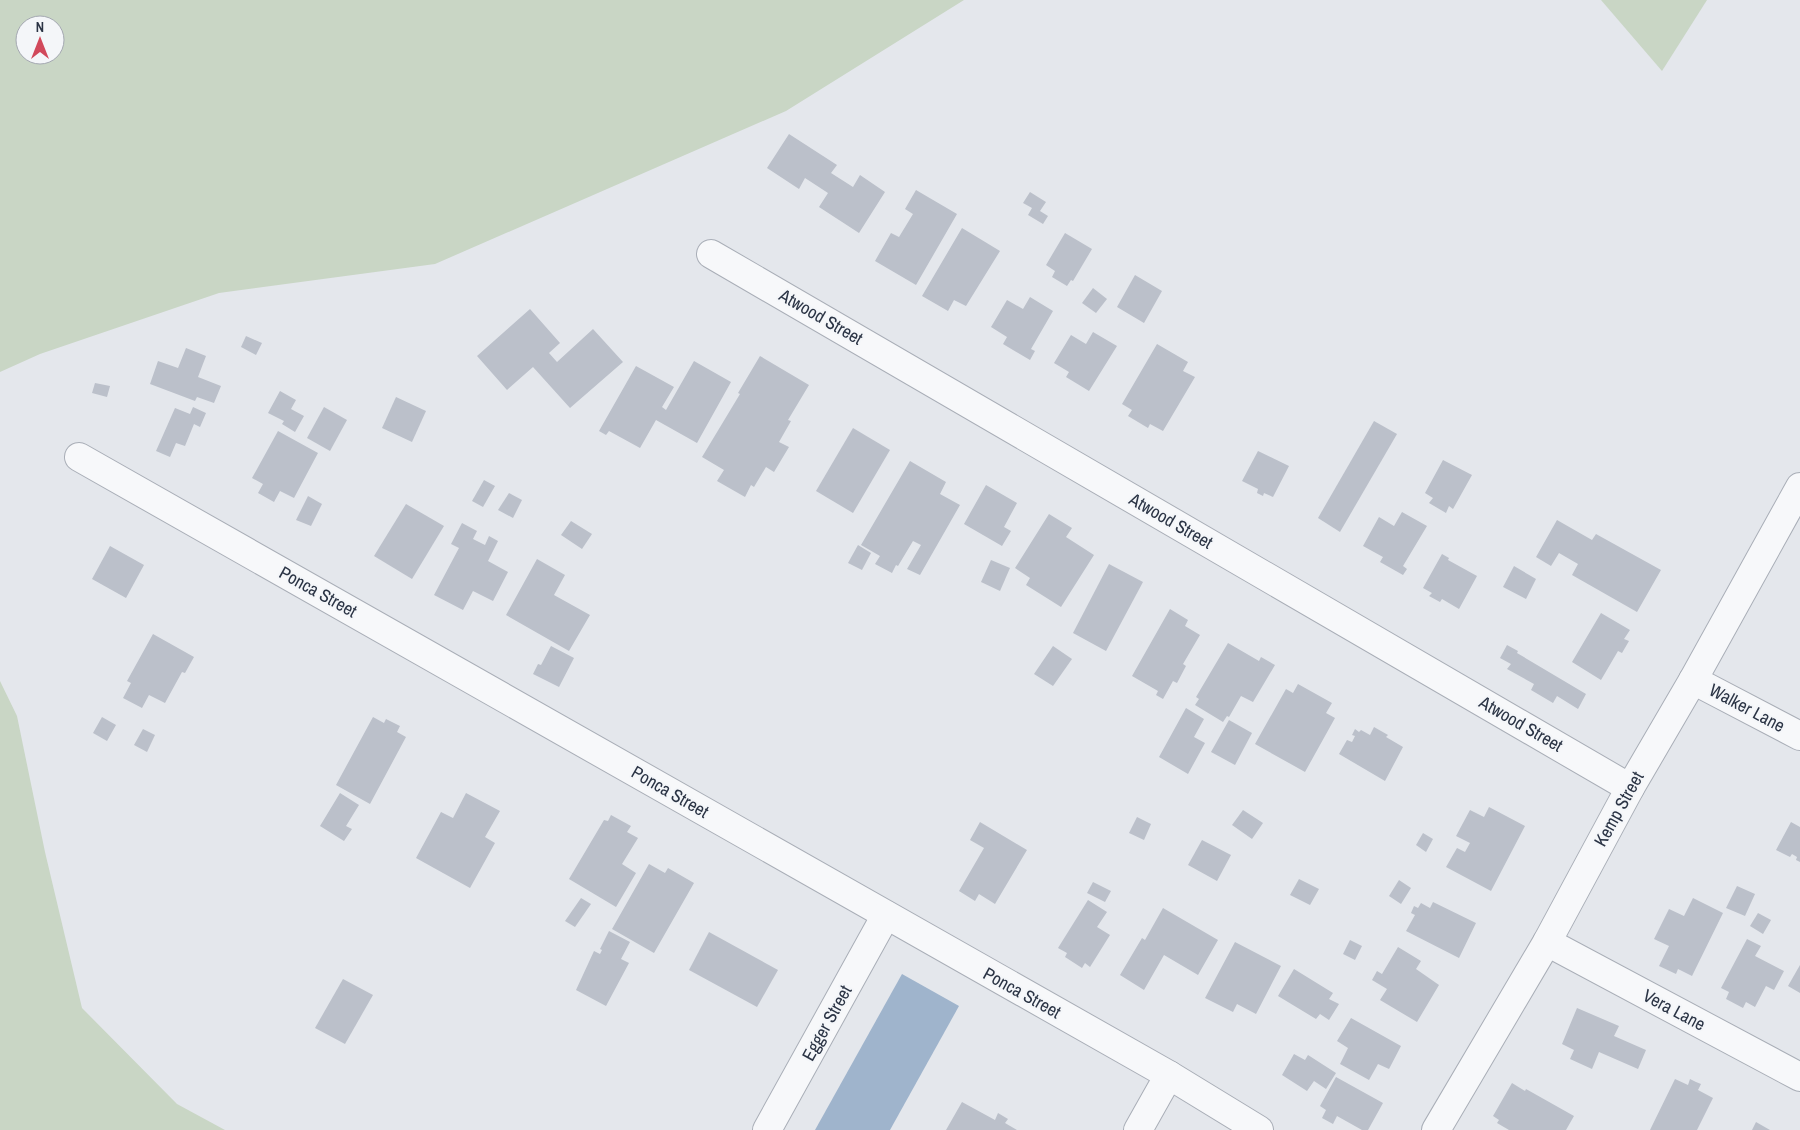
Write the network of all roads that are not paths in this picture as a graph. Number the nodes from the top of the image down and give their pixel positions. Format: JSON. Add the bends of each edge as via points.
{"nodes":[{"id":1,"x":711,"y":254,"type":"dead end"},
{"id":2,"x":79,"y":457,"type":"dead end"},
{"id":3,"x":1800,"y":487,"type":"edge"},
{"id":4,"x":1693,"y":680,"type":"junction"},
{"id":5,"x":1800,"y":736,"type":"edge"},
{"id":6,"x":1630,"y":788,"type":"junction"},
{"id":7,"x":886,"y":915,"type":"junction"},
{"id":8,"x":1547,"y":942,"type":"junction"},
{"id":9,"x":1169,"y":1075,"type":"junction"},
{"id":10,"x":1800,"y":1078,"type":"edge"},
{"id":11,"x":767,"y":1130,"type":"edge"},
{"id":12,"x":1138,"y":1130,"type":"edge"},
{"id":13,"x":1260,"y":1130,"type":"edge"},
{"id":14,"x":1436,"y":1130,"type":"edge"}],
"edges":[{"from":1,"to":6,"type":"street","name":"Atwood Street"},
{"from":2,"to":7,"type":"street","name":"Ponca Street"},
{"from":3,"to":4,"type":"street","name":"Kemp Street"},
{"from":4,"to":5,"type":"street","name":"Walker Lane"},
{"from":4,"to":6,"type":"street","name":"Kemp Street"},
{"from":6,"to":8,"type":"street","name":"Kemp Street"},
{"from":7,"to":9,"type":"street","name":"Ponca Street"},
{"from":7,"to":11,"type":"street","name":"Egger Street"},
{"from":8,"to":10,"type":"street","name":"Vera Lane"},
{"from":8,"to":14,"type":"street","name":"Kemp Street"},
{"from":9,"to":12,"type":"street"},
{"from":9,"to":13,"type":"street","name":"Ponca Street"}]}
